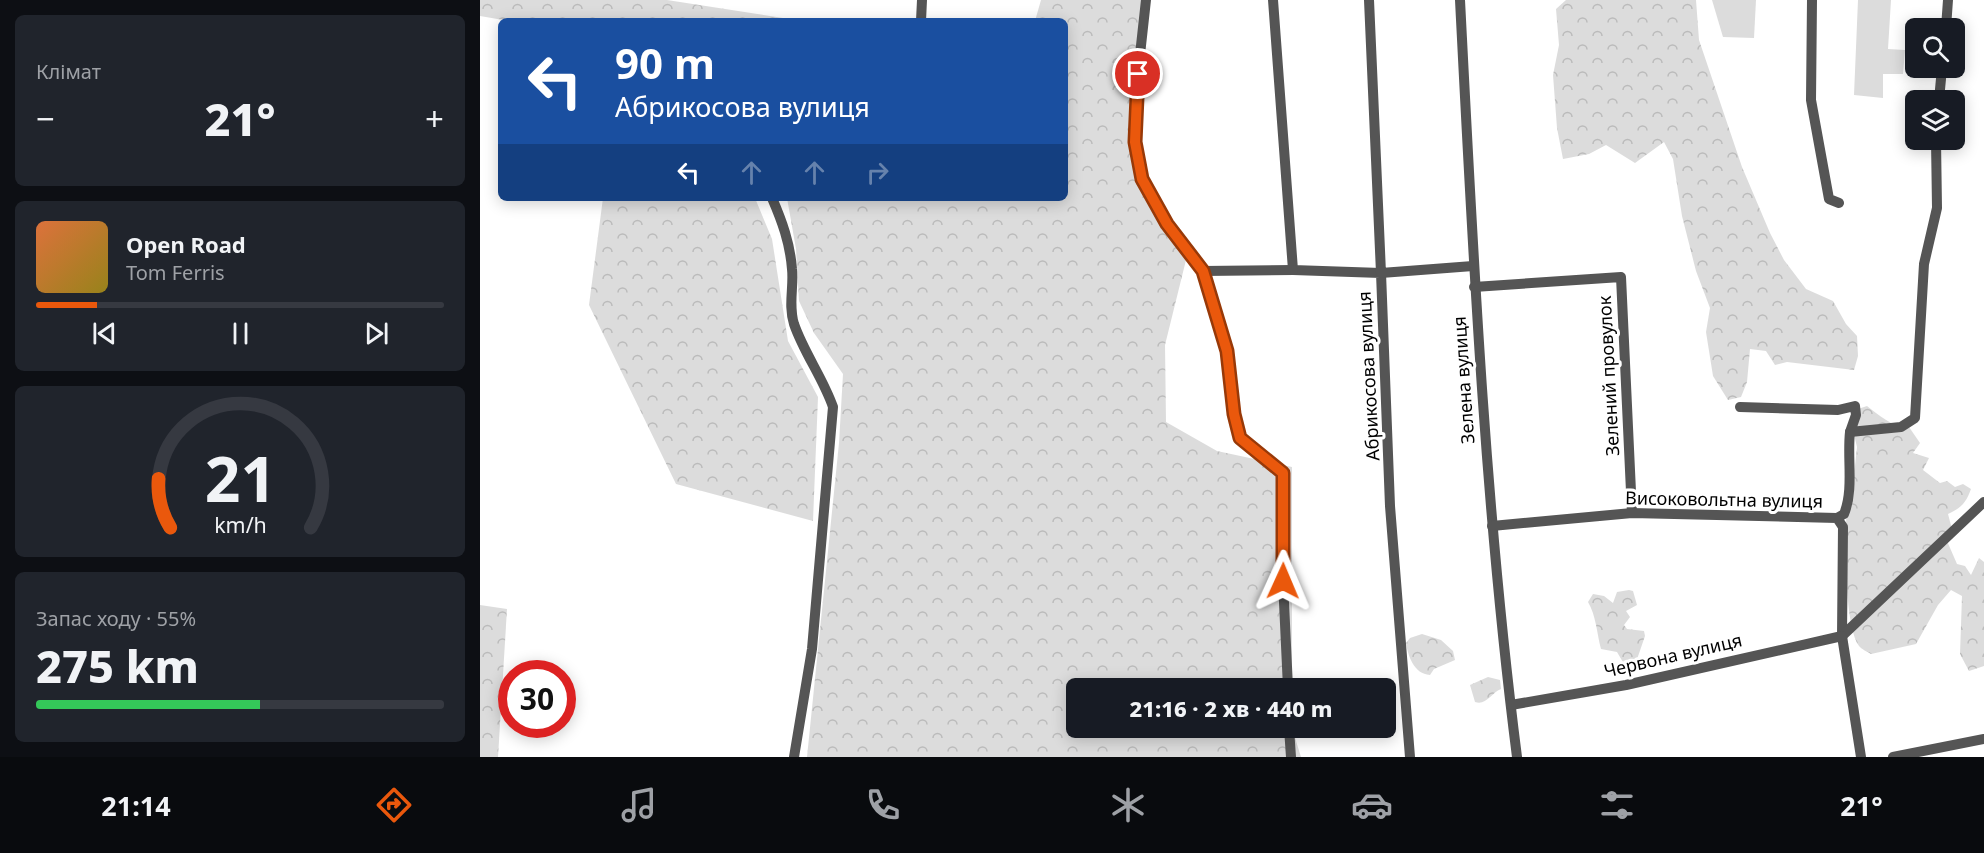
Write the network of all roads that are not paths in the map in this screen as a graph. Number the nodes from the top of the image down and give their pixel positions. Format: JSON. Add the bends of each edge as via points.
{"nodes":[{"id":1,"x":921,"y":0,"type":"edge"},
{"id":2,"x":1146,"y":0,"type":"edge"},
{"id":3,"x":1273,"y":0,"type":"edge"},
{"id":4,"x":1369,"y":0,"type":"edge"},
{"id":5,"x":1460,"y":0,"type":"edge"},
{"id":6,"x":1812,"y":0,"type":"edge"},
{"id":7,"x":1948,"y":0,"type":"edge"},
{"id":8,"x":921,"y":18,"type":"edge"},
{"id":9,"x":1947,"y":18,"type":"edge"},
{"id":10,"x":1936,"y":150,"type":"edge"},
{"id":11,"x":773,"y":201,"type":"edge"},
{"id":12,"x":1839,"y":203,"type":"dead end"},
{"id":13,"x":1473,"y":266,"type":"junction"},
{"id":14,"x":1293,"y":270,"type":"junction"},
{"id":15,"x":1203,"y":271,"type":"junction"},
{"id":16,"x":1381,"y":273,"type":"junction"},
{"id":17,"x":1474,"y":287,"type":"junction"},
{"id":18,"x":1740,"y":407,"type":"dead end"},
{"id":19,"x":1850,"y":432,"type":"junction"},
{"id":20,"x":1984,"y":502,"type":"edge"},
{"id":21,"x":1632,"y":513,"type":"junction"},
{"id":22,"x":1837,"y":518,"type":"junction"},
{"id":23,"x":1492,"y":526,"type":"junction"},
{"id":24,"x":1842,"y":636,"type":"junction"},
{"id":25,"x":1288,"y":678,"type":"edge"},
{"id":26,"x":1511,"y":705,"type":"junction"},
{"id":27,"x":1290,"y":738,"type":"edge"},
{"id":28,"x":1984,"y":739,"type":"edge"},
{"id":29,"x":794,"y":757,"type":"edge"},
{"id":30,"x":1291,"y":757,"type":"edge"},
{"id":31,"x":1410,"y":757,"type":"edge"},
{"id":32,"x":1517,"y":757,"type":"edge"},
{"id":33,"x":1861,"y":757,"type":"edge"},
{"id":34,"x":1893,"y":757,"type":"edge"}],
"edges":[{"from":1,"to":8,"type":"street"},
{"from":2,"to":15,"type":"street","via":[[1138,74],[1137,161],[1142,179],[1167,224]]},
{"from":3,"to":14,"type":"street"},
{"from":4,"to":16,"type":"street"},
{"from":5,"to":13,"type":"street","name":"Зелена вулиця"},
{"from":6,"to":12,"type":"street","via":[[1811,100],[1829,199]]},
{"from":7,"to":9,"type":"street"},
{"from":10,"to":19,"type":"street","via":[[1937,208],[1924,264],[1915,418],[1901,427]]},
{"from":11,"to":29,"type":"street","via":[[789,244],[794,324],[833,407],[812,649]]},
{"from":13,"to":16,"type":"street"},
{"from":13,"to":17,"type":"street","name":"Зелена вулиця"},
{"from":14,"to":15,"type":"street","name":"Абрикосова вулиця"},
{"from":14,"to":16,"type":"street","name":"Абрикосова вулиця"},
{"from":15,"to":25,"type":"street","via":[[1227,351],[1240,438],[1283,473]]},
{"from":16,"to":31,"type":"street","name":"Абрикосова вулиця","via":[[1390,506]]},
{"from":17,"to":21,"type":"street","name":"Зелений провулок","via":[[1621,277]]},
{"from":17,"to":23,"type":"street","name":"Зелена вулиця"},
{"from":18,"to":19,"type":"street","via":[[1838,410],[1855,406]]},
{"from":19,"to":22,"type":"street","via":[[1848,503],[1844,514]]},
{"from":20,"to":24,"type":"street"},
{"from":21,"to":22,"type":"street","name":"Високовольтна вулиця"},
{"from":21,"to":23,"type":"street","name":"Високовольтна вулиця"},
{"from":22,"to":24,"type":"street","name":"Високовольтна вулиця","via":[[1843,527]]},
{"from":23,"to":26,"type":"street","name":"Зелена вулиця"},
{"from":24,"to":26,"type":"street","name":"Червона вулиця","via":[[1626,685]]},
{"from":24,"to":33,"type":"street","name":"Високовольтна вулиця"},
{"from":26,"to":32,"type":"street","name":"Зелена вулиця"},
{"from":27,"to":30,"type":"street"},
{"from":28,"to":34,"type":"street"}]}
